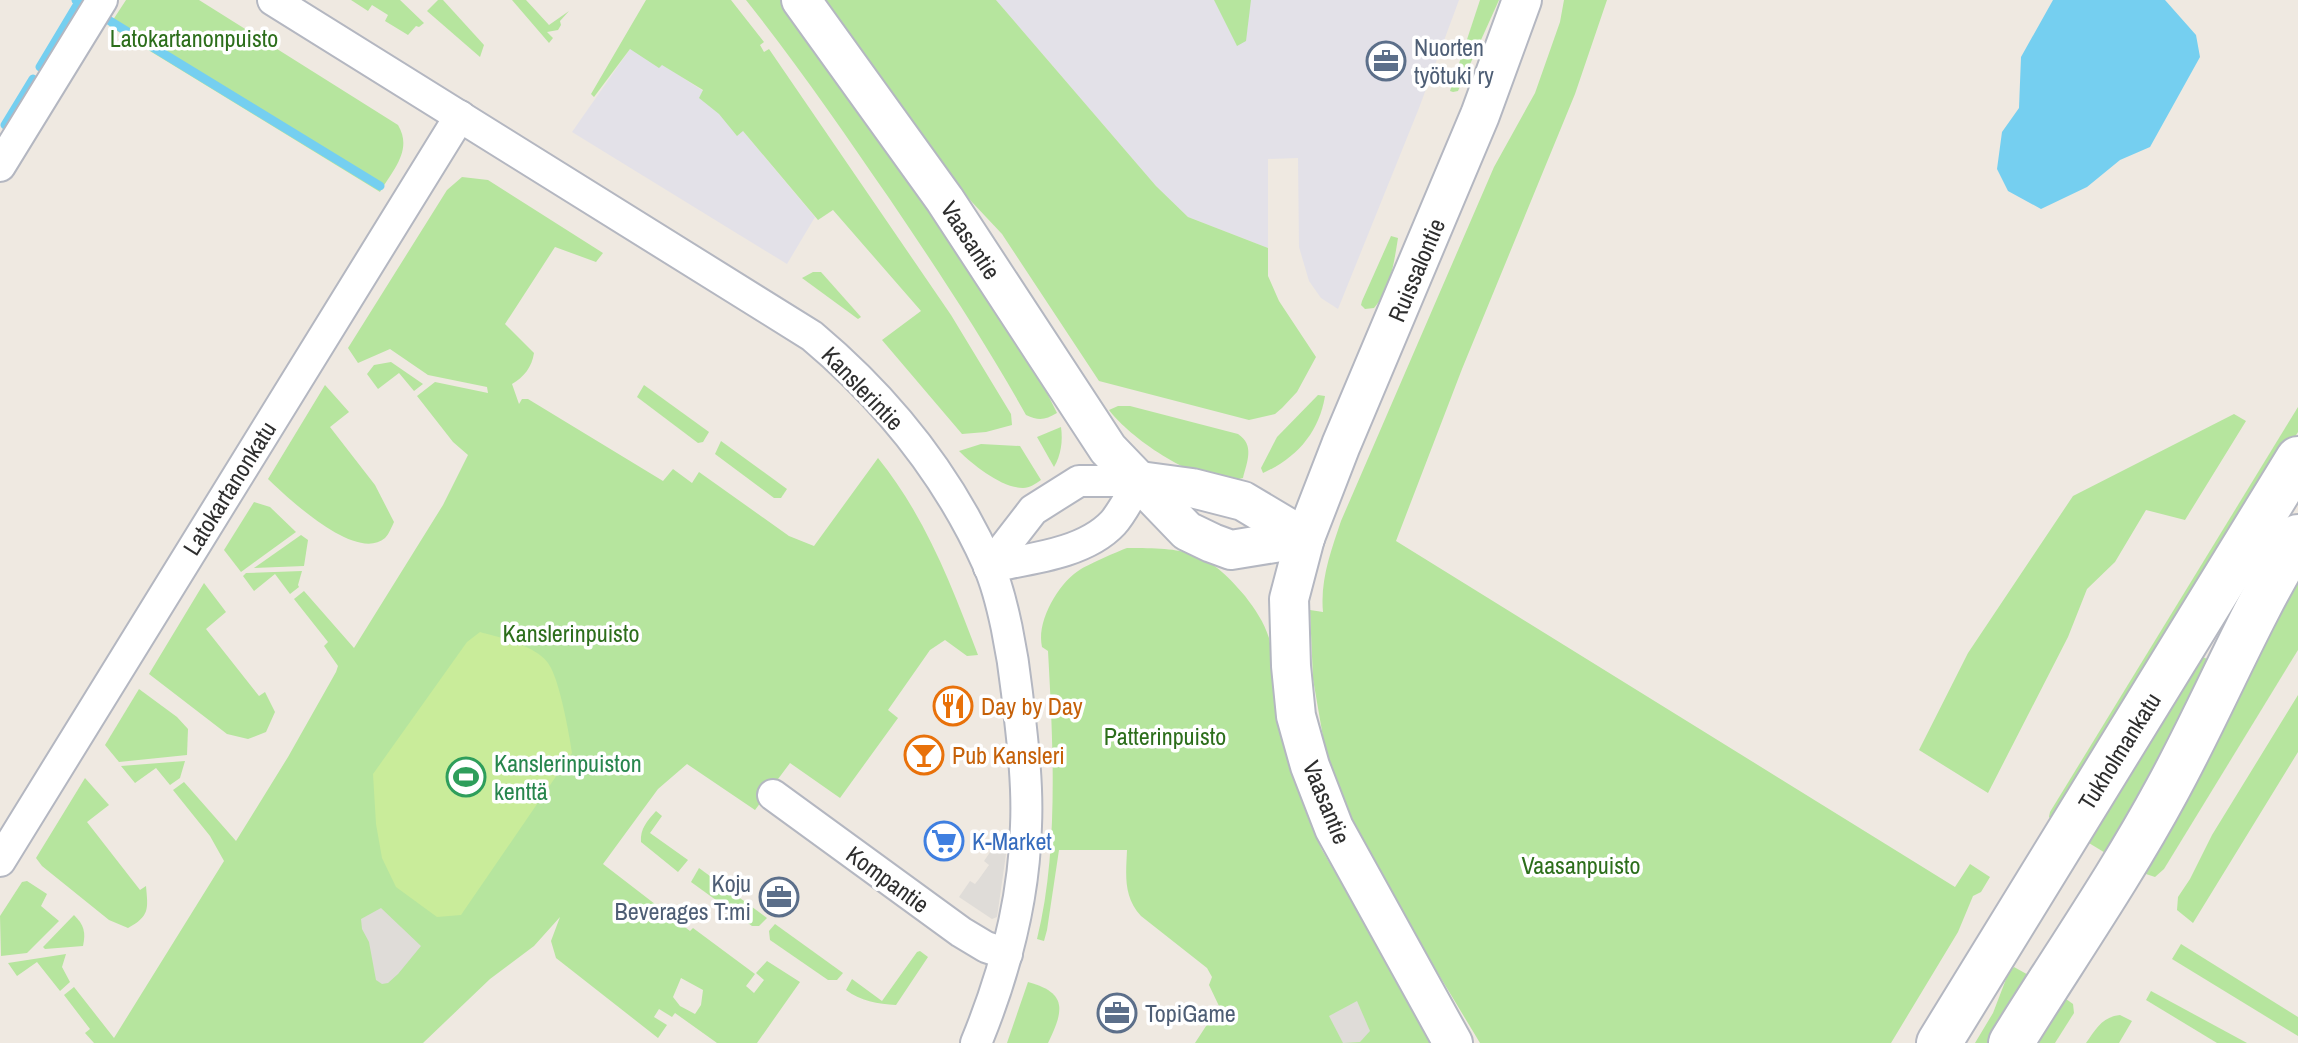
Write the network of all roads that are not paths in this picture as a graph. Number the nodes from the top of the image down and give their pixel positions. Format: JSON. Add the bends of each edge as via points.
{"nodes":[{"id":1,"x":102,"y":0,"type":"edge"},
{"id":2,"x":273,"y":0,"type":"edge"},
{"id":3,"x":801,"y":0,"type":"edge"},
{"id":4,"x":1522,"y":0,"type":"edge"},
{"id":5,"x":460,"y":116,"type":"junction"},
{"id":6,"x":0,"y":166,"type":"edge"},
{"id":7,"x":2298,"y":459,"type":"edge"},
{"id":8,"x":1140,"y":481,"type":"junction"},
{"id":9,"x":2298,"y":537,"type":"edge"},
{"id":10,"x":1305,"y":538,"type":"junction"},
{"id":11,"x":989,"y":567,"type":"junction"},
{"id":12,"x":773,"y":795,"type":"dead end"},
{"id":13,"x":0,"y":861,"type":"edge"},
{"id":14,"x":1007,"y":954,"type":"junction"},
{"id":15,"x":976,"y":1043,"type":"edge"},
{"id":16,"x":1453,"y":1043,"type":"edge"},
{"id":17,"x":1939,"y":1043,"type":"edge"},
{"id":18,"x":2011,"y":1043,"type":"edge"}],
"edges":[{"from":1,"to":6,"type":"street"},
{"from":2,"to":5,"type":"street","name":"Kanslerintie"},
{"from":3,"to":8,"type":"street","name":"Vaasantie","via":[[945,200],[1094,430]]},
{"from":4,"to":10,"type":"street","name":"Ruissalontie","via":[[1480,115]]},
{"from":5,"to":11,"type":"street","name":"Kanslerintie","via":[[812,336],[845,364],[928,460]]},
{"from":5,"to":13,"type":"street","name":"Latokartanonkatu"},
{"from":7,"to":17,"type":"main road","name":"Tukholmankatu"},
{"from":8,"to":10,"type":"street","name":"Vaasantie","via":[[1187,531],[1231,550]]},
{"from":8,"to":11,"type":"street","via":[[1112,524],[1085,542],[1064,553]]},
{"from":8,"to":11,"type":"street","via":[[1079,481],[1033,510]]},
{"from":9,"to":18,"type":"main road","via":[[2271,580],[2167,791]]},
{"from":10,"to":16,"type":"street","name":"Vaasantie","via":[[1289,599],[1296,716],[1310,766],[1334,828]]},
{"from":11,"to":14,"type":"street","name":"Kanslerintie","via":[[1013,662],[1026,801],[1021,877]]},
{"from":12,"to":14,"type":"street","name":"Kompantie","via":[[961,932]]},
{"from":14,"to":15,"type":"street","name":"Kanslerintie"}]}
